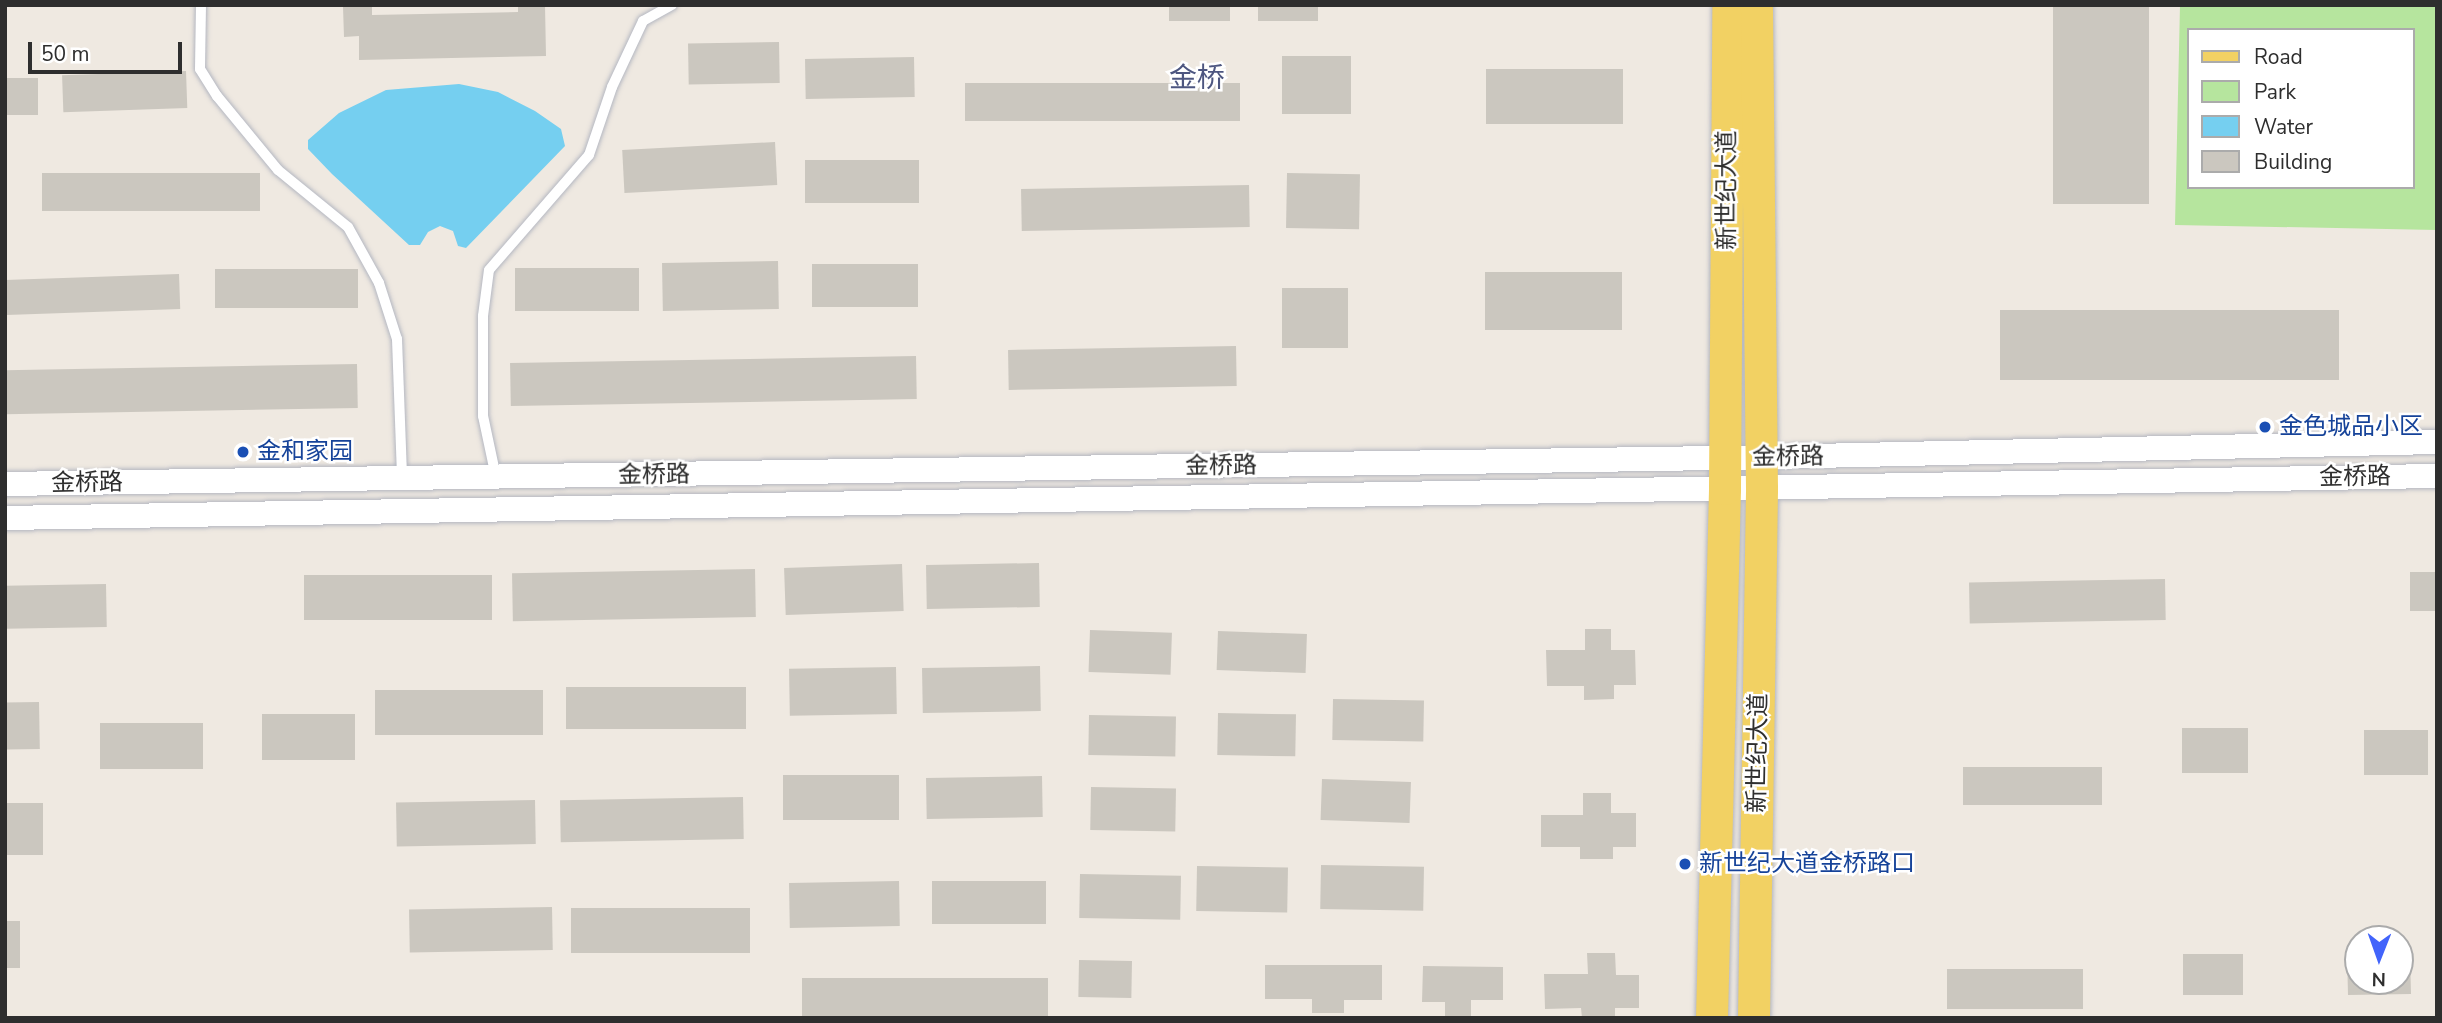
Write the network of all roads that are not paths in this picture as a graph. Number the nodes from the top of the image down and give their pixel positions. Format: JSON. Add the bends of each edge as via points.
{"nodes":[{"id":1,"x":201,"y":5,"type":"edge"},
{"id":2,"x":672,"y":5,"type":"edge"},
{"id":3,"x":1728,"y":5,"type":"edge"},
{"id":4,"x":1757,"y":5,"type":"edge"},
{"id":5,"x":2437,"y":442,"type":"edge"},
{"id":6,"x":1762,"y":457,"type":"junction"},
{"id":7,"x":1725,"y":458,"type":"junction"},
{"id":8,"x":2437,"y":476,"type":"edge"},
{"id":9,"x":496,"y":477,"type":"junction"},
{"id":10,"x":402,"y":478,"type":"junction"},
{"id":11,"x":5,"y":484,"type":"edge"},
{"id":12,"x":1725,"y":489,"type":"junction"},
{"id":13,"x":1762,"y":489,"type":"junction"},
{"id":14,"x":5,"y":518,"type":"edge"},
{"id":15,"x":1712,"y":1018,"type":"edge"},
{"id":16,"x":1754,"y":1018,"type":"edge"}],
"edges":[{"from":1,"to":10,"type":"lane","via":[[200,69],[217,96],[278,170],[348,227],[379,284],[397,340]]},
{"from":2,"to":9,"type":"lane","via":[[643,20],[612,87],[589,155],[489,270],[484,416]]},
{"from":3,"to":7,"type":"main road","name":"新世纪大道"},
{"from":4,"to":6,"type":"main road","name":"新世纪大道"},
{"from":5,"to":6,"type":"street","name":"金桥路"},
{"from":6,"to":7,"type":"street","name":"金桥路"},
{"from":6,"to":13,"type":"main road","name":"新世纪大道"},
{"from":7,"to":9,"type":"street","name":"金桥路"},
{"from":7,"to":12,"type":"main road","name":"新世纪大道"},
{"from":8,"to":13,"type":"street","name":"金桥路"},
{"from":9,"to":10,"type":"street","name":"金桥路"},
{"from":10,"to":11,"type":"street","name":"金桥路"},
{"from":12,"to":13,"type":"street","name":"金桥路"},
{"from":12,"to":14,"type":"street","name":"金桥路"},
{"from":12,"to":15,"type":"main road","name":"新世纪大道"},
{"from":13,"to":16,"type":"main road","name":"新世纪大道"}]}
